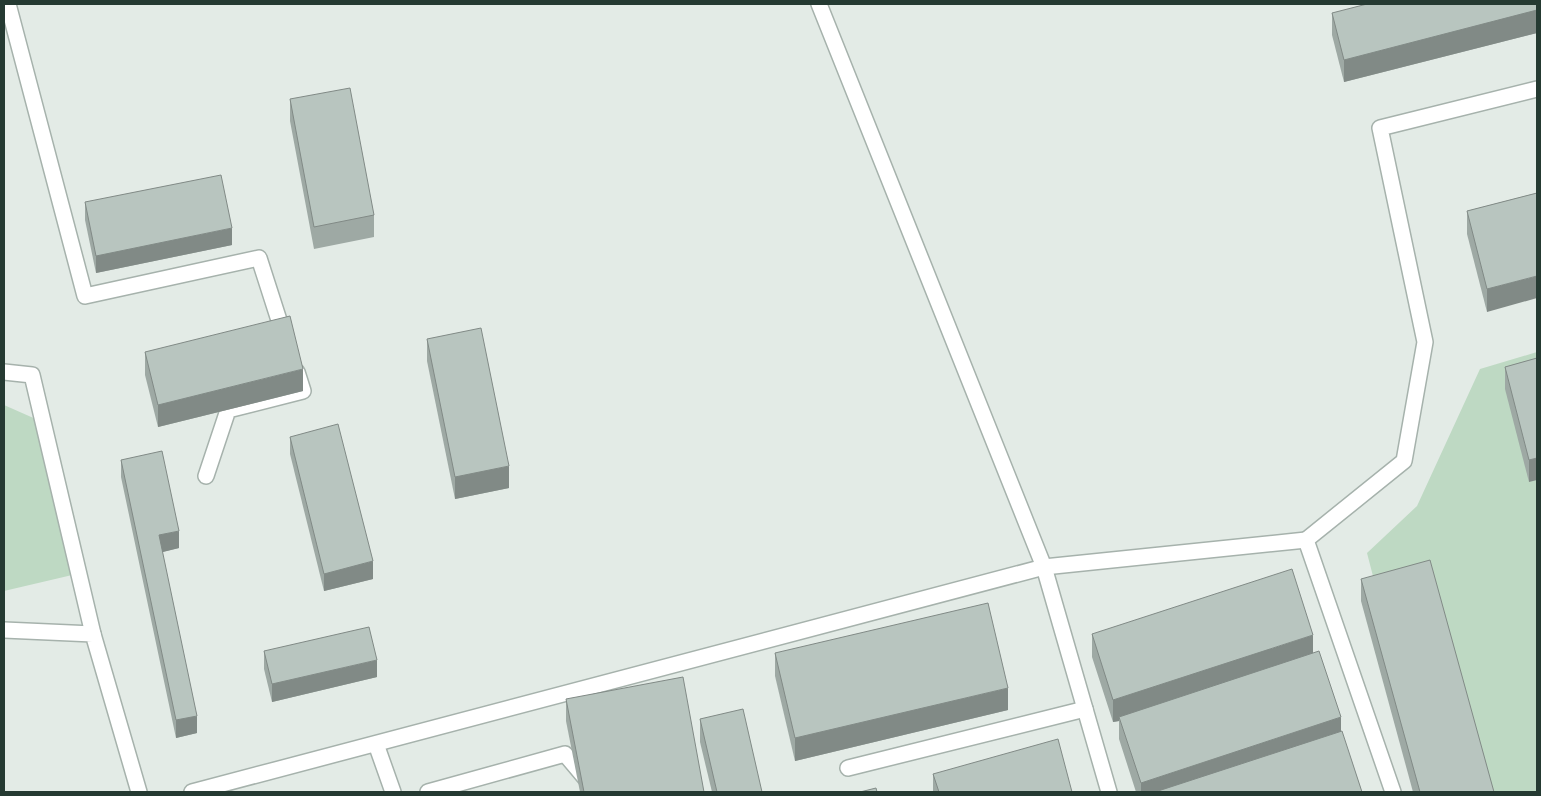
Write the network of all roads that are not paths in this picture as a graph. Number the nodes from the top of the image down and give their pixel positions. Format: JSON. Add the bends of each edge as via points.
{"nodes":[{"id":1,"x":8,"y":4,"type":"edge"},
{"id":2,"x":819,"y":4,"type":"edge"},
{"id":3,"x":1537,"y":90,"type":"edge"},
{"id":4,"x":4,"y":372,"type":"edge"},
{"id":5,"x":206,"y":476,"type":"dead end"},
{"id":6,"x":1306,"y":540,"type":"junction"},
{"id":7,"x":1044,"y":567,"type":"junction"},
{"id":8,"x":4,"y":630,"type":"edge"},
{"id":9,"x":93,"y":634,"type":"junction"},
{"id":10,"x":1085,"y":709,"type":"junction"},
{"id":11,"x":376,"y":744,"type":"junction"},
{"id":12,"x":848,"y":768,"type":"dead end"},
{"id":13,"x":138,"y":792,"type":"edge"},
{"id":14,"x":192,"y":792,"type":"edge"},
{"id":15,"x":393,"y":792,"type":"edge"},
{"id":16,"x":428,"y":792,"type":"edge"},
{"id":17,"x":597,"y":792,"type":"edge"},
{"id":18,"x":1109,"y":792,"type":"edge"},
{"id":19,"x":1394,"y":792,"type":"edge"}],
"edges":[{"from":1,"to":5,"type":"lane","via":[[85,296],[259,258],[303,391],[228,410]]},
{"from":2,"to":7,"type":"lane"},
{"from":3,"to":6,"type":"lane","via":[[1380,128],[1425,342],[1404,461]]},
{"from":4,"to":9,"type":"lane","via":[[32,375]]},
{"from":6,"to":7,"type":"lane"},
{"from":6,"to":19,"type":"lane"},
{"from":7,"to":10,"type":"lane"},
{"from":7,"to":11,"type":"lane"},
{"from":8,"to":9,"type":"lane"},
{"from":9,"to":13,"type":"lane"},
{"from":10,"to":12,"type":"lane"},
{"from":10,"to":18,"type":"lane"},
{"from":11,"to":14,"type":"lane"},
{"from":11,"to":15,"type":"lane"},
{"from":16,"to":17,"type":"lane","via":[[565,754]]}]}
